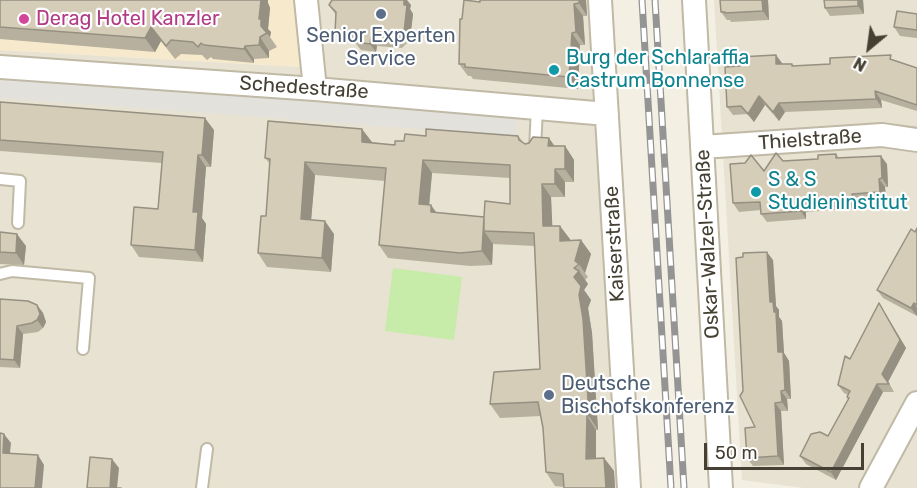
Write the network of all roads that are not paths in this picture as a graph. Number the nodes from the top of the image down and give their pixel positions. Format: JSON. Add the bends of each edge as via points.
{"nodes":[{"id":1,"x":306,"y":0,"type":"edge"},
{"id":2,"x":600,"y":0,"type":"edge"},
{"id":3,"x":693,"y":0,"type":"edge"},
{"id":4,"x":0,"y":67,"type":"edge"},
{"id":5,"x":315,"y":89,"type":"junction"},
{"id":6,"x":607,"y":106,"type":"junction"},
{"id":7,"x":537,"y":108,"type":"junction"},
{"id":8,"x":917,"y":140,"type":"edge"},
{"id":9,"x":702,"y":147,"type":"junction"},
{"id":10,"x":535,"y":150,"type":"edge"},
{"id":11,"x":0,"y":179,"type":"edge"},
{"id":12,"x":18,"y":223,"type":"dead end"},
{"id":13,"x":0,"y":273,"type":"edge"},
{"id":14,"x":83,"y":349,"type":"dead end"},
{"id":15,"x":917,"y":403,"type":"edge"},
{"id":16,"x":207,"y":450,"type":"dead end"},
{"id":17,"x":202,"y":488,"type":"edge"},
{"id":18,"x":629,"y":488,"type":"edge"},
{"id":19,"x":721,"y":488,"type":"edge"},
{"id":20,"x":871,"y":488,"type":"edge"}],
"edges":[{"from":1,"to":5,"type":"street"},
{"from":2,"to":6,"type":"street","name":"Kaiserstraße"},
{"from":3,"to":9,"type":"street","name":"Oskar-Walzel-Straße"},
{"from":4,"to":5,"type":"street","name":"Schedestraße"},
{"from":5,"to":7,"type":"street","name":"Schedestraße"},
{"from":6,"to":7,"type":"street","name":"Schedestraße"},
{"from":6,"to":18,"type":"street","name":"Kaiserstraße"},
{"from":7,"to":10,"type":"lane"},
{"from":8,"to":9,"type":"street","name":"Thielstraße","via":[[882,135]]},
{"from":9,"to":19,"type":"street","name":"Oskar-Walzel-Straße"},
{"from":11,"to":12,"type":"lane","via":[[20,181]]},
{"from":13,"to":14,"type":"lane","via":[[89,278]]},
{"from":15,"to":20,"type":"street"},
{"from":16,"to":17,"type":"lane"}]}
